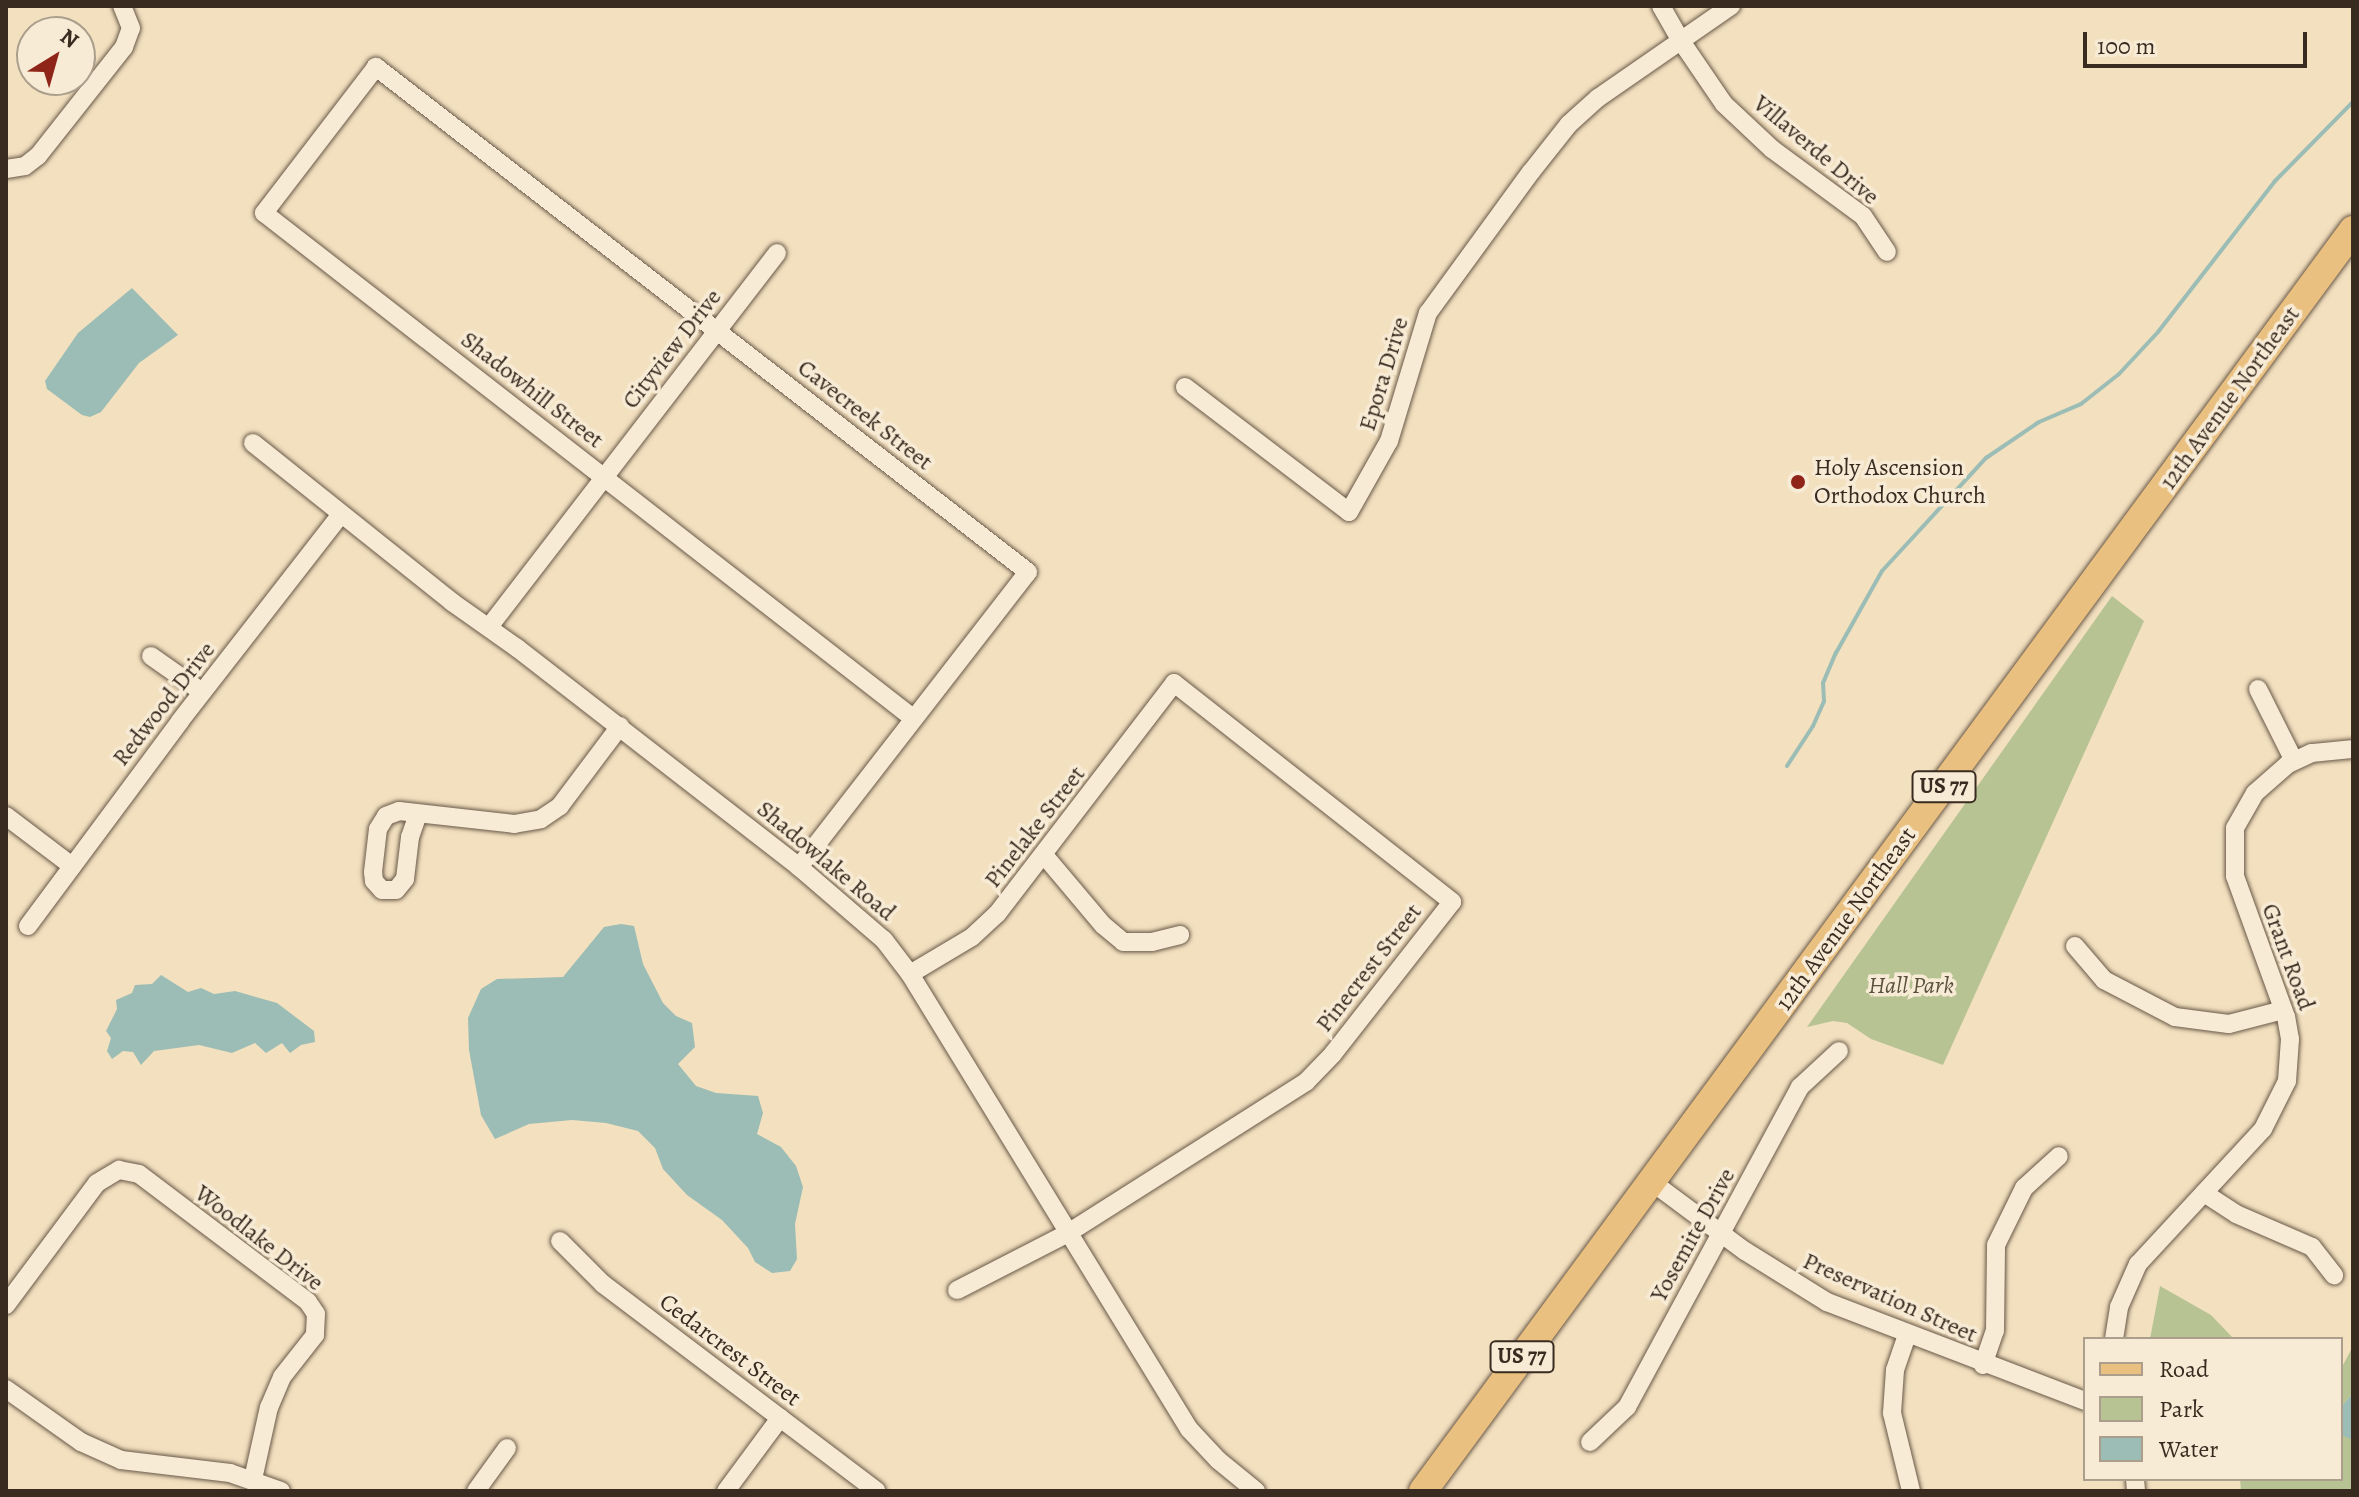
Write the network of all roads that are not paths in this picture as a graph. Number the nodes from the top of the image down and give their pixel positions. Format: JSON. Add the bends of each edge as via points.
{"nodes":[{"id":1,"x":122,"y":6,"type":"edge"},
{"id":2,"x":1661,"y":6,"type":"edge"},
{"id":3,"x":1731,"y":6,"type":"edge"},
{"id":4,"x":1681,"y":41,"type":"junction"},
{"id":5,"x":376,"y":67,"type":"joint"},
{"id":6,"x":6,"y":169,"type":"edge"},
{"id":7,"x":2353,"y":230,"type":"edge"},
{"id":8,"x":1887,"y":252,"type":"dead end"},
{"id":9,"x":777,"y":253,"type":"dead end"},
{"id":10,"x":717,"y":331,"type":"junction"},
{"id":11,"x":1185,"y":387,"type":"dead end"},
{"id":12,"x":253,"y":443,"type":"dead end"},
{"id":13,"x":604,"y":476,"type":"junction"},
{"id":14,"x":341,"y":514,"type":"junction"},
{"id":15,"x":489,"y":627,"type":"junction"},
{"id":16,"x":151,"y":656,"type":"dead end"},
{"id":17,"x":1174,"y":683,"type":"joint"},
{"id":18,"x":2258,"y":689,"type":"dead end"},
{"id":19,"x":202,"y":692,"type":"junction"},
{"id":20,"x":913,"y":718,"type":"junction"},
{"id":21,"x":620,"y":726,"type":"junction"},
{"id":22,"x":2353,"y":749,"type":"edge"},
{"id":23,"x":2294,"y":761,"type":"junction"},
{"id":24,"x":418,"y":814,"type":"dead end"},
{"id":25,"x":6,"y":816,"type":"edge"},
{"id":26,"x":1044,"y":855,"type":"junction"},
{"id":27,"x":72,"y":866,"type":"junction"},
{"id":28,"x":799,"y":867,"type":"junction"},
{"id":29,"x":28,"y":926,"type":"dead end"},
{"id":30,"x":1180,"y":935,"type":"dead end"},
{"id":31,"x":2075,"y":946,"type":"dead end"},
{"id":32,"x":910,"y":974,"type":"junction"},
{"id":33,"x":2283,"y":1010,"type":"junction"},
{"id":34,"x":1839,"y":1051,"type":"dead end"},
{"id":35,"x":2059,"y":1156,"type":"dead end"},
{"id":36,"x":1652,"y":1182,"type":"junction"},
{"id":37,"x":2204,"y":1193,"type":"junction"},
{"id":38,"x":1070,"y":1232,"type":"junction"},
{"id":39,"x":1721,"y":1234,"type":"junction"},
{"id":40,"x":560,"y":1241,"type":"dead end"},
{"id":41,"x":2334,"y":1275,"type":"dead end"},
{"id":42,"x":957,"y":1290,"type":"dead end"},
{"id":43,"x":6,"y":1305,"type":"edge"},
{"id":44,"x":1907,"y":1335,"type":"junction"},
{"id":45,"x":2114,"y":1337,"type":"edge"},
{"id":46,"x":1983,"y":1365,"type":"junction"},
{"id":47,"x":6,"y":1389,"type":"edge"},
{"id":48,"x":2083,"y":1400,"type":"edge"},
{"id":49,"x":780,"y":1418,"type":"junction"},
{"id":50,"x":1590,"y":1442,"type":"dead end"},
{"id":51,"x":507,"y":1448,"type":"dead end"},
{"id":52,"x":253,"y":1479,"type":"junction"},
{"id":53,"x":1255,"y":1490,"type":"edge"},
{"id":54,"x":281,"y":1491,"type":"edge"},
{"id":55,"x":476,"y":1491,"type":"edge"},
{"id":56,"x":726,"y":1491,"type":"edge"},
{"id":57,"x":877,"y":1491,"type":"edge"},
{"id":58,"x":1423,"y":1491,"type":"edge"},
{"id":59,"x":1911,"y":1491,"type":"edge"}],
"edges":[{"from":1,"to":6,"type":"street","via":[[131,28],[124,47],[33,161]]},
{"from":2,"to":4,"type":"street","name":"Villaverde Drive"},
{"from":3,"to":4,"type":"street"},
{"from":4,"to":8,"type":"street","name":"Villaverde Drive","via":[[1724,104],[1772,149],[1863,216]]},
{"from":4,"to":11,"type":"street","name":"Epora Drive","via":[[1569,124],[1447,285],[1428,313],[1389,441],[1349,512]]},
{"from":5,"to":10,"type":"street","name":"Cavecreek Street"},
{"from":5,"to":13,"type":"street","name":"Shadowhill Street","via":[[264,213]]},
{"from":7,"to":36,"type":"main road","name":"12th Avenue Northeast","number":"US 77"},
{"from":9,"to":10,"type":"street","name":"Cityview Drive"},
{"from":10,"to":13,"type":"street","name":"Cityview Drive"},
{"from":10,"to":20,"type":"street","name":"Cavecreek Street","via":[[1028,572]]},
{"from":12,"to":14,"type":"street","name":"Shadowlake Road"},
{"from":13,"to":15,"type":"street","name":"Cityview Drive"},
{"from":13,"to":20,"type":"street","name":"Shadowhill Street"},
{"from":14,"to":15,"type":"street","name":"Shadowlake Road"},
{"from":14,"to":19,"type":"street","name":"Redwood Drive"},
{"from":15,"to":21,"type":"street","name":"Shadowlake Road"},
{"from":16,"to":19,"type":"street"},
{"from":17,"to":26,"type":"street","name":"Pinelake Street"},
{"from":17,"to":38,"type":"street","name":"Pinecrest Street","via":[[1452,902],[1306,1082]]},
{"from":18,"to":23,"type":"street"},
{"from":19,"to":27,"type":"street","name":"Redwood Drive"},
{"from":20,"to":28,"type":"street","name":"Cavecreek Street"},
{"from":21,"to":24,"type":"street","via":[[560,806],[541,819],[514,824]]},
{"from":21,"to":28,"type":"street","name":"Shadowlake Road"},
{"from":22,"to":23,"type":"street","name":"Grant Road","via":[[2326,750]]},
{"from":23,"to":33,"type":"street","name":"Grant Road","via":[[2255,793],[2235,828],[2233,843],[2239,893]]},
{"from":25,"to":27,"type":"street"},
{"from":26,"to":30,"type":"street","via":[[1123,942]]},
{"from":26,"to":32,"type":"street","name":"Pinelake Street","via":[[984,928]]},
{"from":27,"to":29,"type":"street","name":"Redwood Drive"},
{"from":28,"to":32,"type":"street","name":"Shadowlake Road","via":[[867,922]]},
{"from":31,"to":33,"type":"street","via":[[2104,980],[2175,1017],[2229,1024]]},
{"from":32,"to":38,"type":"street","name":"Shadowlake Road"},
{"from":33,"to":37,"type":"street","name":"Grant Road","via":[[2290,1039],[2284,1091],[2263,1129]]},
{"from":34,"to":39,"type":"street","name":"Yosemite Drive","via":[[1800,1087]]},
{"from":35,"to":46,"type":"street","via":[[2024,1188],[1996,1245],[1995,1331]]},
{"from":36,"to":39,"type":"street","name":"Preservation Street"},
{"from":36,"to":58,"type":"main road","name":"12th Avenue Northeast","number":"US 77"},
{"from":37,"to":41,"type":"street","via":[[2236,1214],[2312,1247]]},
{"from":37,"to":45,"type":"street","name":"Grant Road","via":[[2138,1264],[2119,1307]]},
{"from":38,"to":42,"type":"street"},
{"from":38,"to":53,"type":"street","name":"Shadowlake Road","via":[[1189,1429]]},
{"from":39,"to":44,"type":"street","name":"Preservation Street","via":[[1805,1290]]},
{"from":39,"to":50,"type":"street","name":"Yosemite Drive","via":[[1627,1407]]},
{"from":40,"to":49,"type":"street","name":"Cedarcrest Street","via":[[603,1284]]},
{"from":43,"to":52,"type":"street","name":"Woodlake Drive","via":[[97,1183],[119,1170],[143,1177],[308,1302],[316,1314],[315,1335],[282,1377],[269,1407]]},
{"from":44,"to":46,"type":"street","name":"Preservation Street"},
{"from":44,"to":59,"type":"street","via":[[1895,1370],[1892,1413]]},
{"from":46,"to":48,"type":"street","name":"Preservation Street"},
{"from":47,"to":52,"type":"street","via":[[81,1442],[121,1460]]},
{"from":49,"to":56,"type":"street"},
{"from":49,"to":57,"type":"street","name":"Cedarcrest Street"},
{"from":51,"to":55,"type":"street"},
{"from":52,"to":54,"type":"street"}]}
